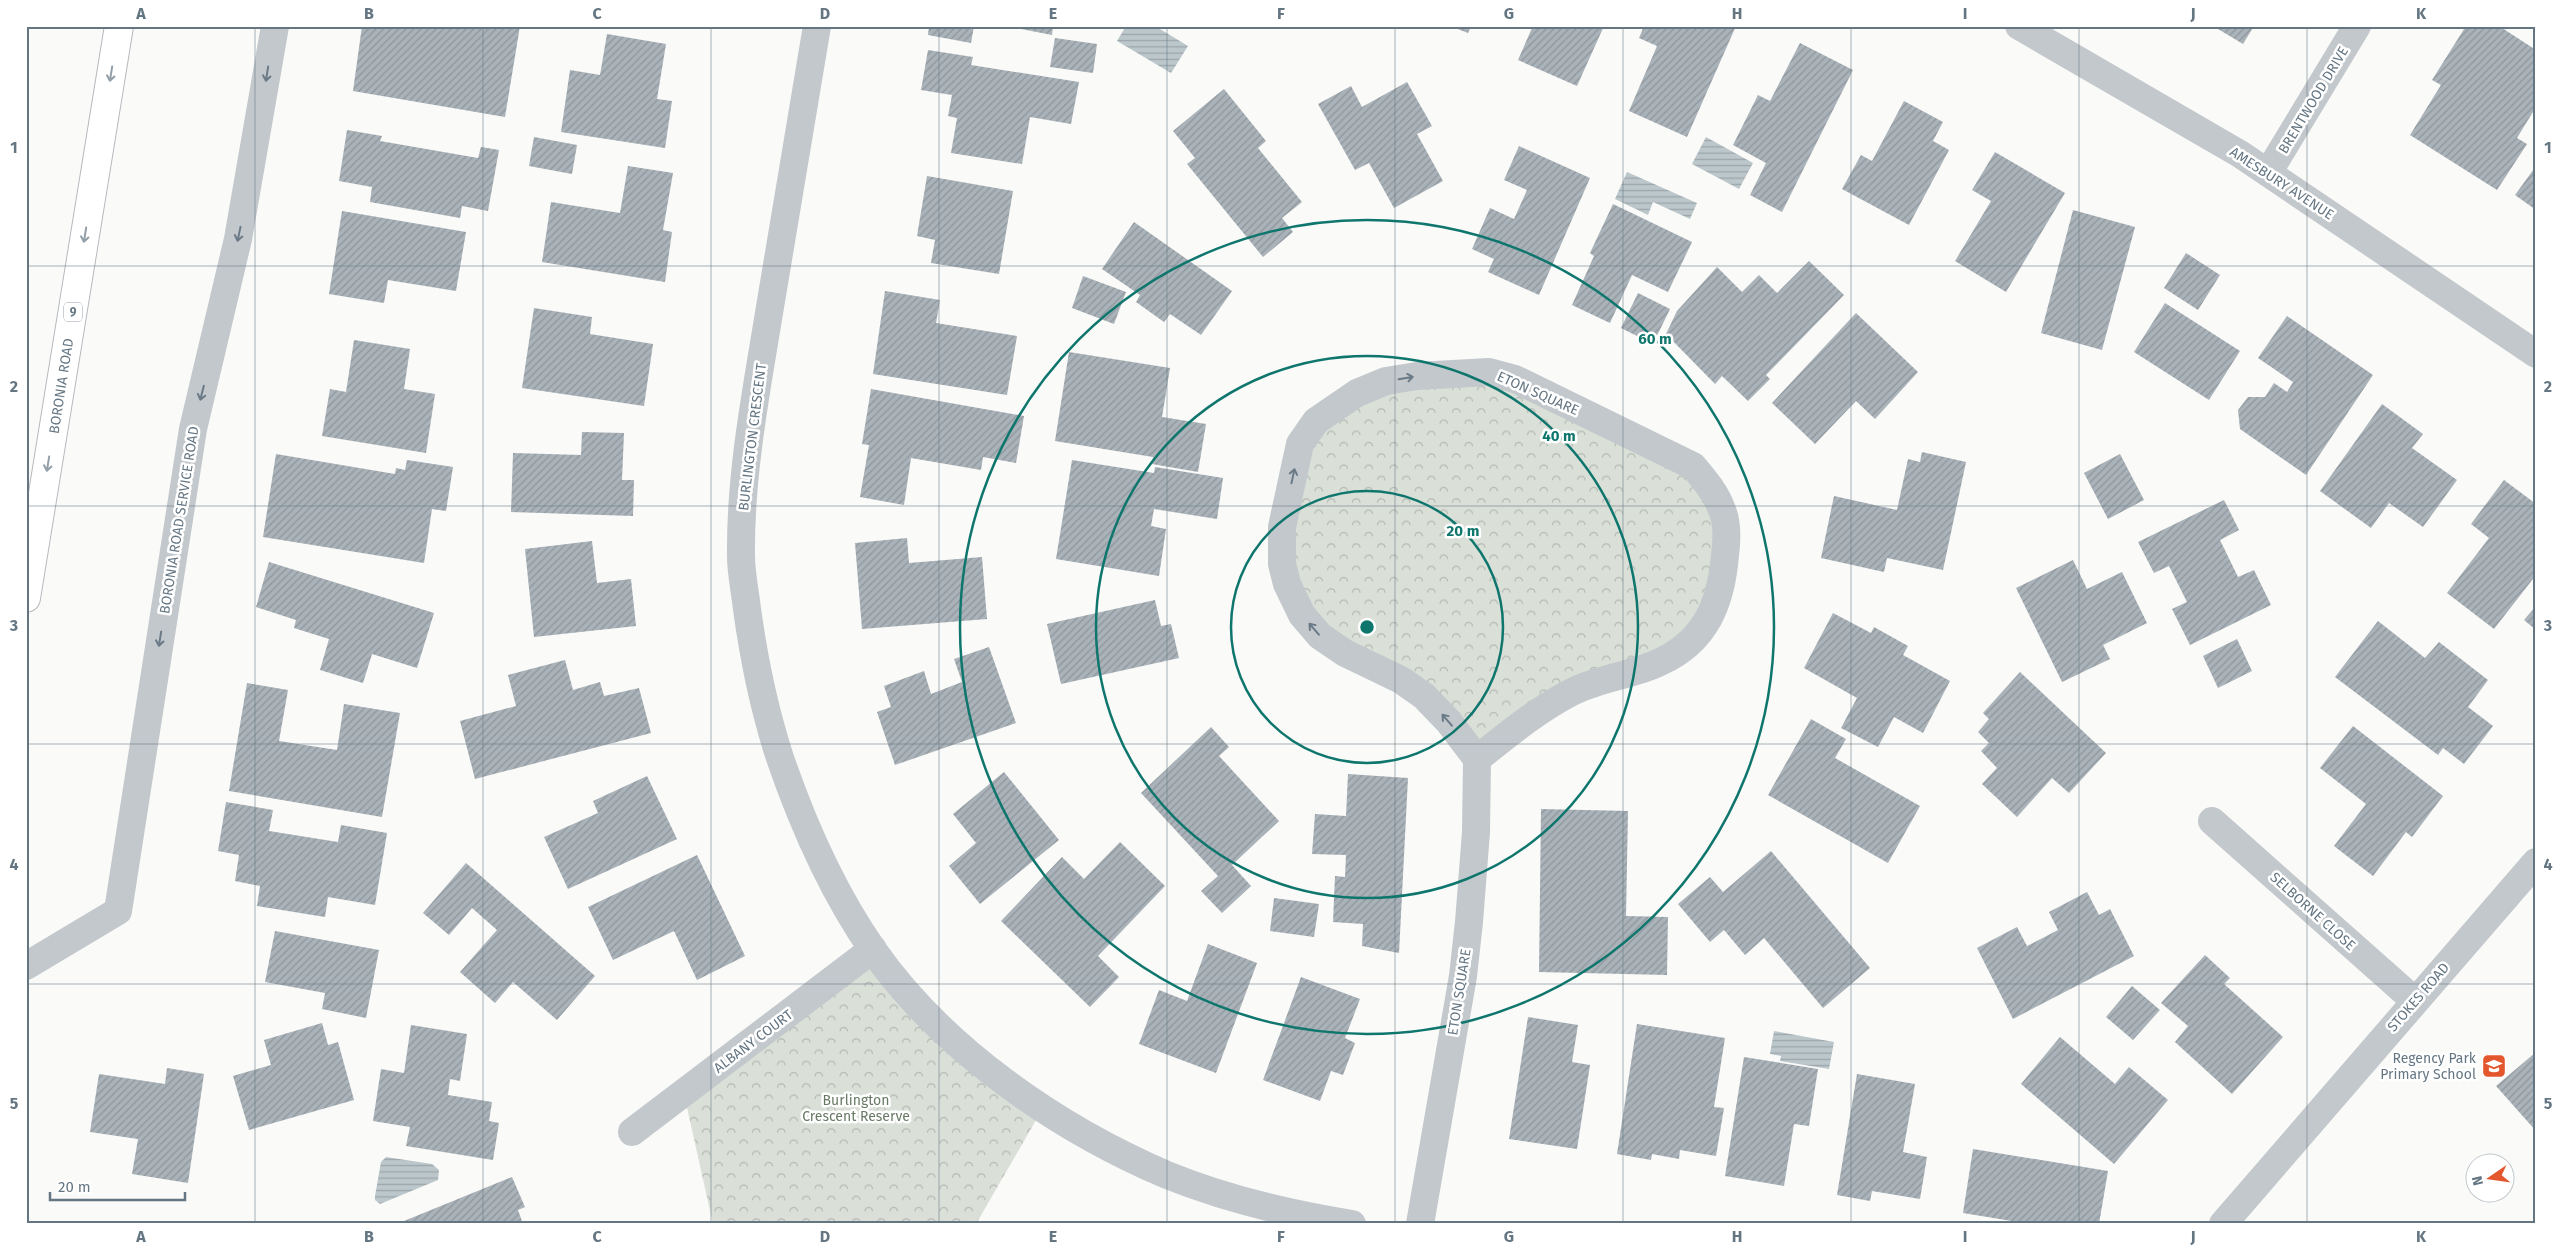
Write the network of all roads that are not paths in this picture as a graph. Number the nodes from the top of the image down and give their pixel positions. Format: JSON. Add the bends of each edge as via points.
{"nodes":[{"id":1,"x":119,"y":26,"type":"edge"},
{"id":2,"x":275,"y":26,"type":"edge"},
{"id":3,"x":817,"y":26,"type":"edge"},
{"id":4,"x":2018,"y":26,"type":"edge"},
{"id":5,"x":2357,"y":26,"type":"edge"},
{"id":6,"x":2268,"y":173,"type":"junction"},
{"id":7,"x":2536,"y":354,"type":"edge"},
{"id":8,"x":26,"y":598,"type":"edge"},
{"id":9,"x":1476,"y":759,"type":"junction"},
{"id":10,"x":2212,"y":821,"type":"dead end"},
{"id":11,"x":2536,"y":862,"type":"edge"},
{"id":12,"x":873,"y":949,"type":"junction"},
{"id":13,"x":26,"y":966,"type":"edge"},
{"id":14,"x":2415,"y":1000,"type":"junction"},
{"id":15,"x":632,"y":1132,"type":"dead end"},
{"id":16,"x":1352,"y":1224,"type":"edge"},
{"id":17,"x":1420,"y":1224,"type":"edge"},
{"id":18,"x":2223,"y":1224,"type":"edge"}],
"edges":[{"from":1,"to":8,"type":"main road","name":"BORONIA ROAD","number":"9","one_way":true},
{"from":2,"to":13,"type":"street","name":"BORONIA ROAD SERVICE ROAD","one_way":true,"via":[[238,239],[193,429],[118,911]]},
{"from":3,"to":12,"type":"street","name":"BURLINGTON CRESCENT","via":[[752,415],[743,486],[740,560],[767,717],[788,781],[822,863]]},
{"from":4,"to":6,"type":"street","name":"AMESBURY AVENUE"},
{"from":5,"to":6,"type":"street","name":"BRENTWOOD DRIVE"},
{"from":6,"to":7,"type":"street","name":"AMESBURY AVENUE"},
{"from":9,"to":9,"type":"street","name":"ETON SQUARE","one_way":true,"via":[[1449,722],[1424,696],[1320,636],[1302,615],[1287,584],[1282,564],[1282,527],[1300,444],[1316,421],[1337,405],[1386,381],[1470,371],[1515,379],[1693,466],[1709,485],[1723,510],[1727,536],[1723,577],[1713,611],[1703,629],[1662,661],[1572,692],[1524,722]]},
{"from":9,"to":17,"type":"street","name":"ETON SQUARE","via":[[1476,832],[1469,922]]},
{"from":10,"to":14,"type":"street","name":"SELBORNE CLOSE"},
{"from":11,"to":14,"type":"street","name":"STOKES ROAD"},
{"from":12,"to":15,"type":"street","name":"ALBANY COURT"},
{"from":12,"to":16,"type":"street","name":"BURLINGTON CRESCENT","via":[[915,1002],[967,1051],[1030,1100],[1094,1140],[1169,1176],[1251,1203]]},
{"from":14,"to":18,"type":"street","name":"STOKES ROAD"}]}
